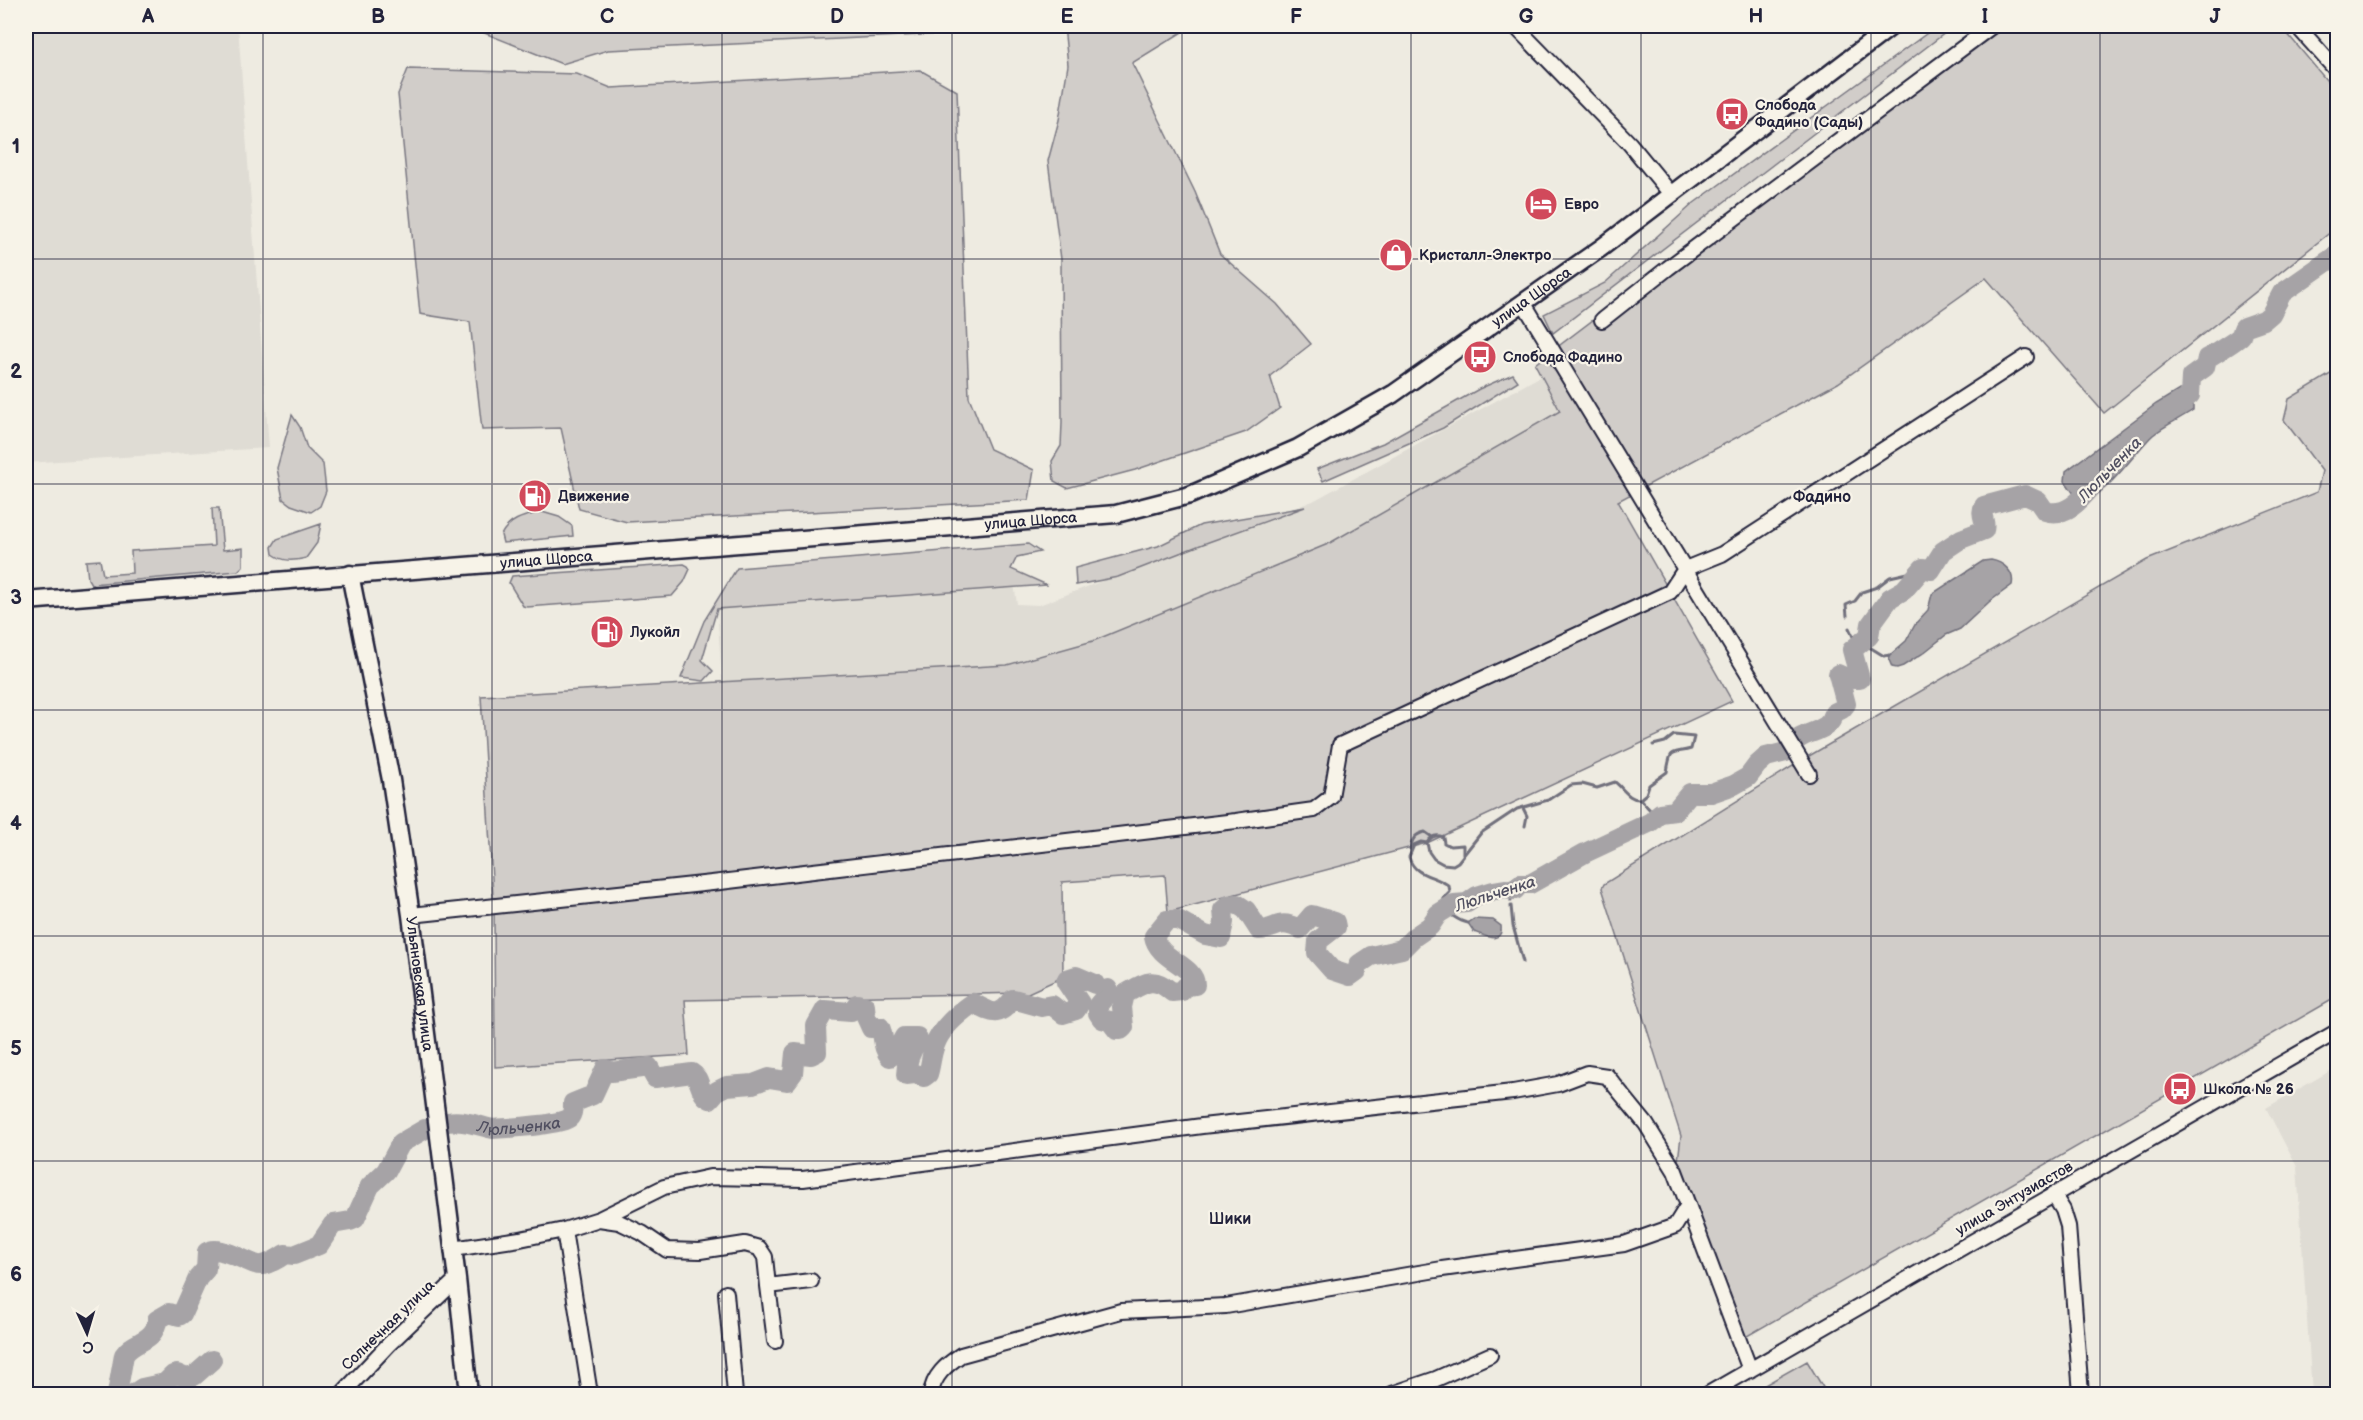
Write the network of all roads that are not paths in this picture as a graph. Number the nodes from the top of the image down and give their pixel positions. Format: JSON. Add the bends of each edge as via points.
{"nodes":[{"id":1,"x":1515,"y":26,"type":"edge"},
{"id":2,"x":1892,"y":26,"type":"edge"},
{"id":3,"x":1992,"y":26,"type":"edge"},
{"id":4,"x":2297,"y":26,"type":"edge"},
{"id":5,"x":2337,"y":72,"type":"edge"},
{"id":6,"x":1671,"y":194,"type":"junction"},
{"id":7,"x":1523,"y":302,"type":"junction"},
{"id":8,"x":1602,"y":320,"type":"dead end"},
{"id":9,"x":2026,"y":357,"type":"dead end"},
{"id":10,"x":1685,"y":568,"type":"junction"},
{"id":11,"x":350,"y":574,"type":"junction"},
{"id":12,"x":26,"y":601,"type":"edge"},
{"id":13,"x":1809,"y":774,"type":"dead end"},
{"id":14,"x":411,"y":915,"type":"junction"},
{"id":15,"x":2337,"y":1031,"type":"edge"},
{"id":16,"x":2053,"y":1194,"type":"junction"},
{"id":17,"x":1688,"y":1205,"type":"junction"},
{"id":18,"x":599,"y":1219,"type":"junction"},
{"id":19,"x":564,"y":1230,"type":"junction"},
{"id":20,"x":453,"y":1249,"type":"junction"},
{"id":21,"x":457,"y":1279,"type":"junction"},
{"id":22,"x":811,"y":1281,"type":"dead end"},
{"id":23,"x":768,"y":1286,"type":"junction"},
{"id":24,"x":726,"y":1293,"type":"dead end"},
{"id":25,"x":775,"y":1341,"type":"dead end"},
{"id":26,"x":1490,"y":1355,"type":"dead end"},
{"id":27,"x":1750,"y":1370,"type":"junction"},
{"id":28,"x":342,"y":1395,"type":"edge"},
{"id":29,"x":470,"y":1395,"type":"edge"},
{"id":30,"x":590,"y":1395,"type":"edge"},
{"id":31,"x":735,"y":1395,"type":"edge"},
{"id":32,"x":932,"y":1395,"type":"edge"},
{"id":33,"x":1392,"y":1395,"type":"edge"},
{"id":34,"x":1708,"y":1395,"type":"edge"},
{"id":35,"x":2081,"y":1395,"type":"edge"}],
"edges":[{"from":1,"to":6,"type":"street","via":[[1630,144]]},
{"from":2,"to":6,"type":"main road","name":"улица Щорса"},
{"from":3,"to":8,"type":"street"},
{"from":4,"to":5,"type":"street"},
{"from":6,"to":7,"type":"main road","name":"улица Щорса"},
{"from":7,"to":10,"type":"street"},
{"from":7,"to":11,"type":"main road","name":"улица Щорса","via":[[1393,394],[1298,448],[1190,495],[1116,513]]},
{"from":9,"to":10,"type":"street","via":[[1722,554]]},
{"from":10,"to":13,"type":"street"},
{"from":10,"to":14,"type":"street","via":[[1670,592],[1340,745],[1331,797],[1314,810],[782,876]]},
{"from":11,"to":12,"type":"main road","name":"улица Щорса"},
{"from":11,"to":14,"type":"main road","name":"Ульяновская улица","via":[[391,780]]},
{"from":14,"to":20,"type":"main road","name":"Ульяновская улица"},
{"from":15,"to":16,"type":"street","name":"улица Энтузиастов"},
{"from":16,"to":27,"type":"street","name":"улица Энтузиастов"},
{"from":16,"to":35,"type":"street","via":[[2063,1210],[2068,1231]]},
{"from":17,"to":18,"type":"street","via":[[1675,1171],[1646,1124],[1607,1076],[1587,1073],[1558,1084],[1513,1092],[1202,1126],[815,1178],[710,1177],[664,1187]]},
{"from":17,"to":27,"type":"street"},
{"from":17,"to":32,"type":"street","via":[[1675,1226],[1624,1244],[1443,1269],[1227,1306],[1121,1311],[961,1355],[946,1365],[932,1383]]},
{"from":18,"to":19,"type":"street"},
{"from":18,"to":23,"type":"street","via":[[620,1222],[667,1250],[700,1251],[744,1244],[759,1248],[765,1257]]},
{"from":19,"to":20,"type":"street"},
{"from":19,"to":30,"type":"street"},
{"from":20,"to":21,"type":"main road","name":"Ульяновская улица"},
{"from":21,"to":28,"type":"street","name":"Солнечная улица"},
{"from":21,"to":29,"type":"main road","name":"Ульяновская улица"},
{"from":22,"to":23,"type":"street"},
{"from":23,"to":25,"type":"street"},
{"from":24,"to":31,"type":"street"},
{"from":26,"to":33,"type":"street"},
{"from":27,"to":34,"type":"street","name":"улица Энтузиастов"}]}
